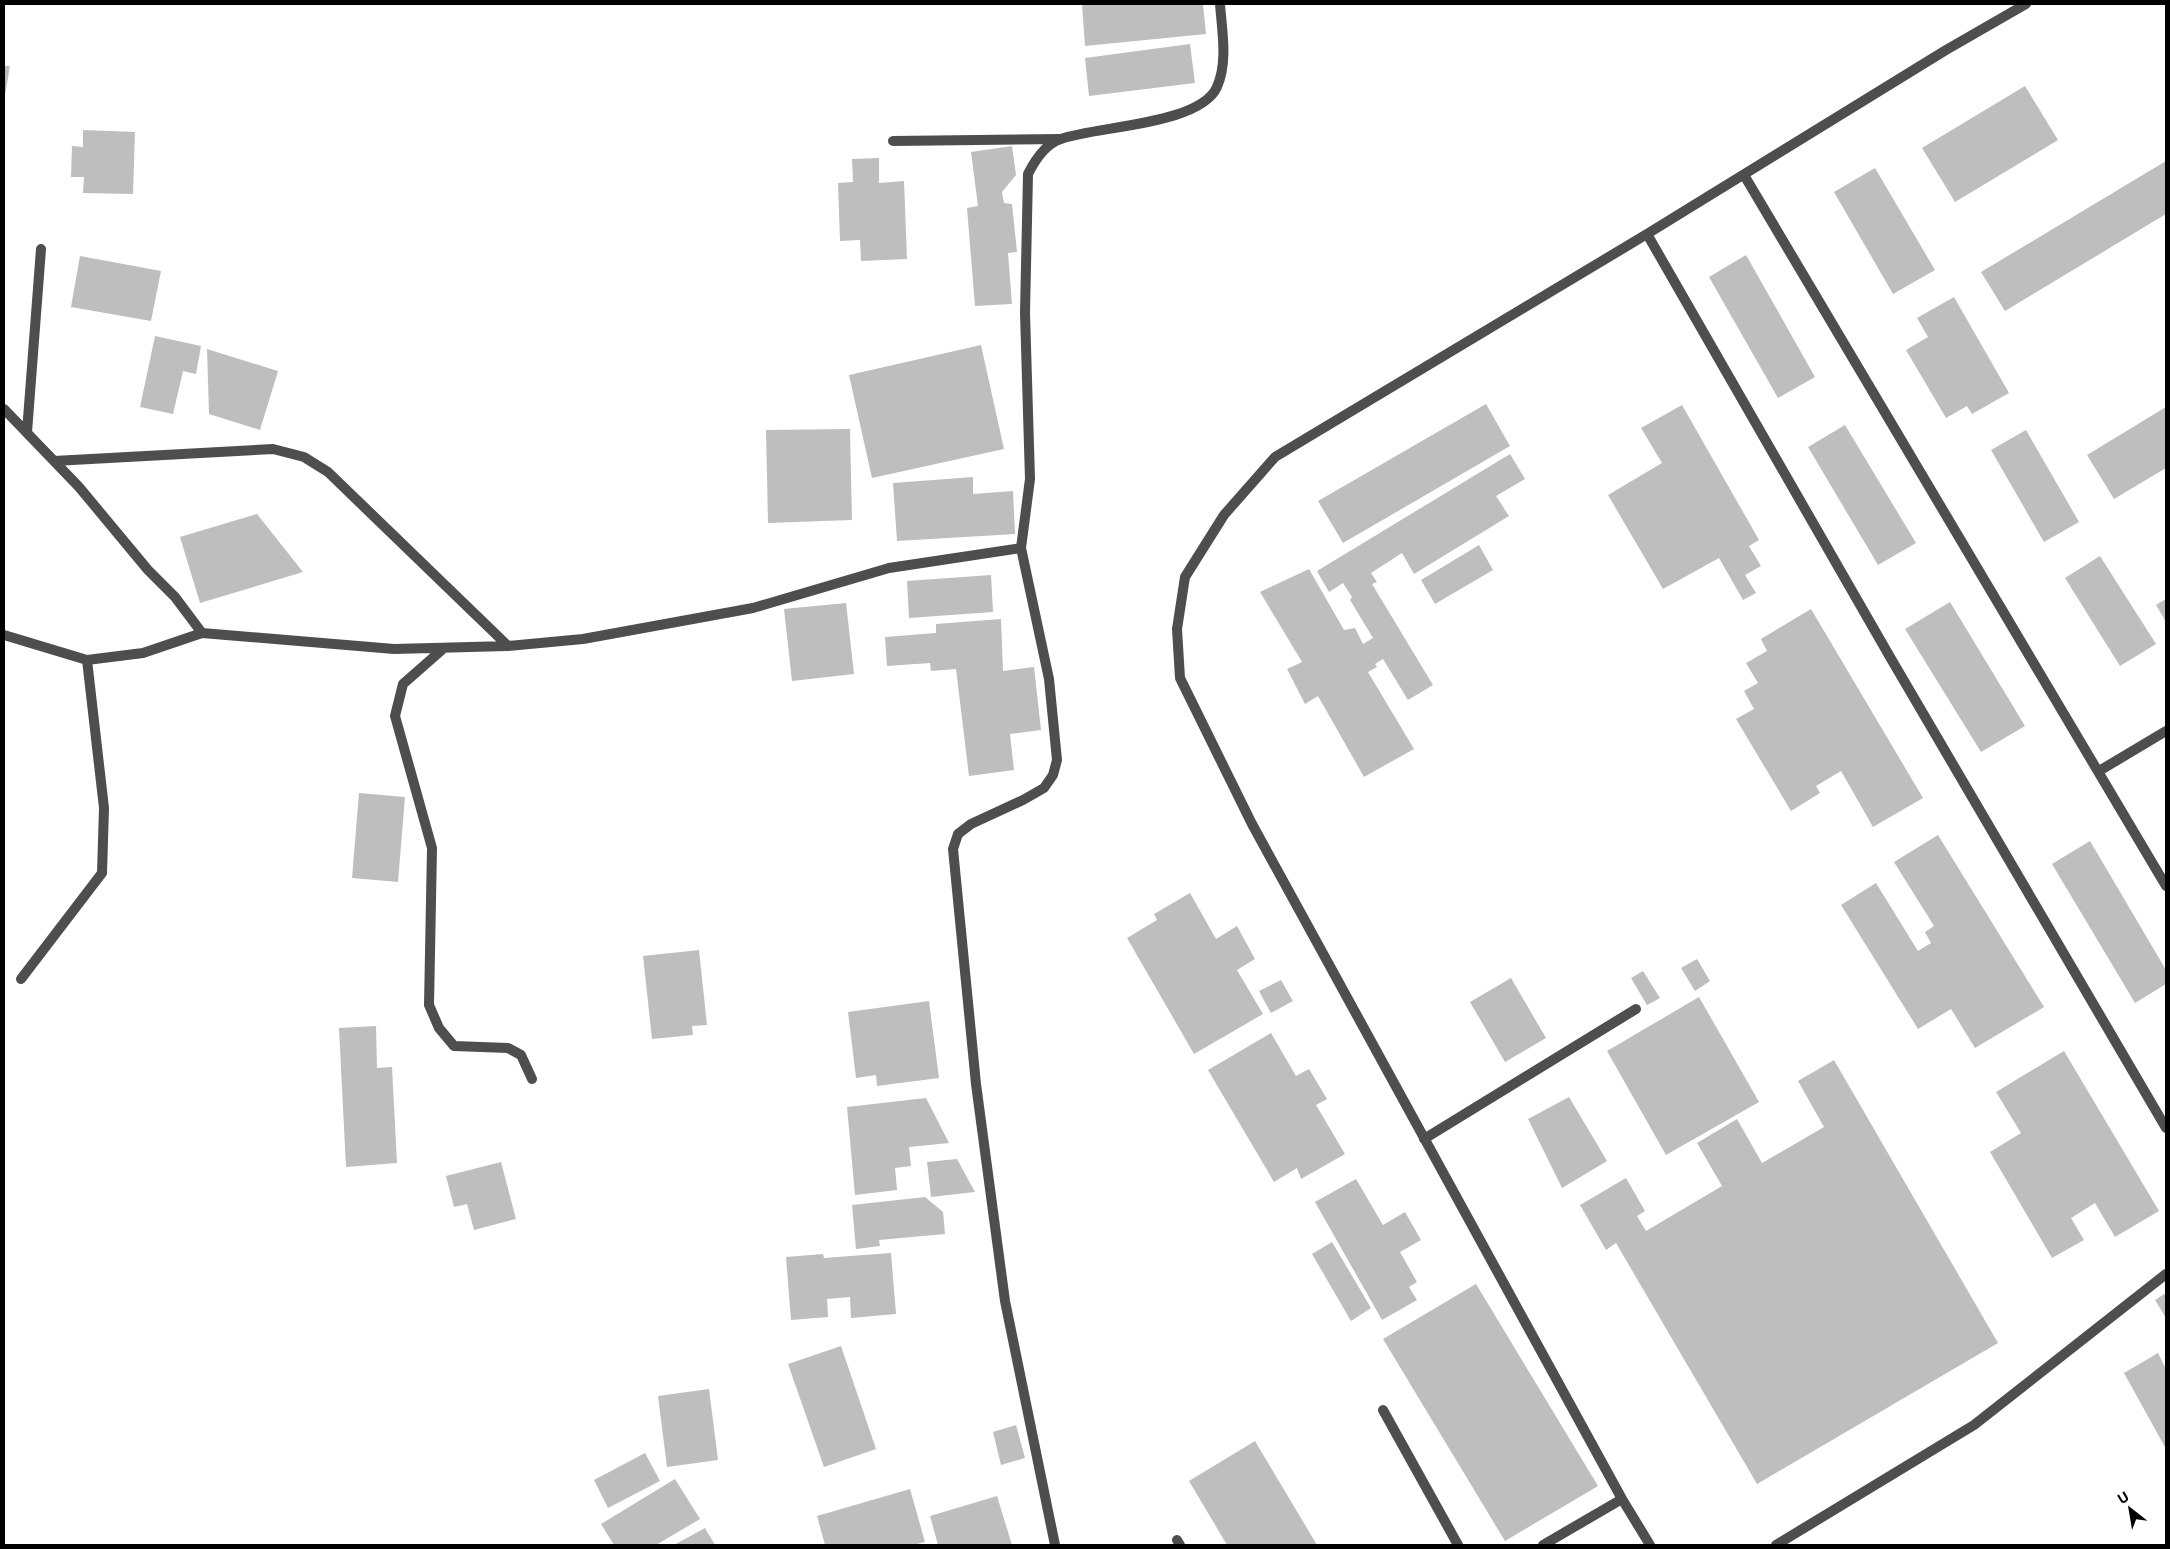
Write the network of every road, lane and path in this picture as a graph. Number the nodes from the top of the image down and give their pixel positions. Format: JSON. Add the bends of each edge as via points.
{"nodes":[{"id":1,"x":1220,"y":4,"type":"edge"},
{"id":2,"x":2026,"y":4,"type":"edge"},
{"id":3,"x":1060,"y":139,"type":"junction"},
{"id":4,"x":893,"y":141,"type":"dead end"},
{"id":5,"x":1744,"y":174,"type":"junction"},
{"id":6,"x":1647,"y":234,"type":"junction"},
{"id":7,"x":41,"y":249,"type":"dead end"},
{"id":8,"x":4,"y":408,"type":"edge"},
{"id":9,"x":27,"y":432,"type":"junction"},
{"id":10,"x":54,"y":461,"type":"junction"},
{"id":11,"x":1022,"y":548,"type":"junction"},
{"id":12,"x":202,"y":633,"type":"junction"},
{"id":13,"x":4,"y":635,"type":"edge"},
{"id":14,"x":508,"y":646,"type":"junction"},
{"id":15,"x":444,"y":648,"type":"junction"},
{"id":16,"x":87,"y":660,"type":"junction"},
{"id":17,"x":2166,"y":731,"type":"edge"},
{"id":18,"x":2099,"y":771,"type":"junction"},
{"id":19,"x":2166,"y":886,"type":"edge"},
{"id":20,"x":21,"y":979,"type":"dead end"},
{"id":21,"x":1636,"y":1009,"type":"dead end"},
{"id":22,"x":532,"y":1079,"type":"dead end"},
{"id":23,"x":2166,"y":1128,"type":"edge"},
{"id":24,"x":1424,"y":1139,"type":"junction"},
{"id":25,"x":2166,"y":1274,"type":"edge"},
{"id":26,"x":1383,"y":1410,"type":"dead end"},
{"id":27,"x":1622,"y":1500,"type":"junction"},
{"id":28,"x":1054,"y":1545,"type":"edge"},
{"id":29,"x":1458,"y":1545,"type":"edge"},
{"id":30,"x":1543,"y":1545,"type":"edge"},
{"id":31,"x":1650,"y":1545,"type":"edge"},
{"id":32,"x":1776,"y":1545,"type":"edge"}],
"edges":[{"from":1,"to":3,"type":"street","via":[[1223,66],[1216,89],[1199,105],[1140,124]]},
{"from":2,"to":5,"type":"street"},
{"from":3,"to":4,"type":"street"},
{"from":3,"to":11,"type":"street","via":[[1034,161],[1028,174],[1025,313],[1030,479]]},
{"from":5,"to":6,"type":"street"},
{"from":5,"to":18,"type":"street"},
{"from":6,"to":23,"type":"street"},
{"from":6,"to":24,"type":"street","via":[[1274,457],[1224,515],[1185,577],[1177,629],[1180,678],[1252,824]]},
{"from":7,"to":9,"type":"street"},
{"from":8,"to":9,"type":"street"},
{"from":9,"to":10,"type":"street"},
{"from":10,"to":12,"type":"street","via":[[175,597]]},
{"from":10,"to":14,"type":"street","via":[[273,449],[304,457],[328,472]]},
{"from":11,"to":14,"type":"street","via":[[889,568],[753,608],[583,639]]},
{"from":11,"to":28,"type":"street","via":[[1049,679],[1057,760],[1053,775],[1044,788],[971,824],[958,834],[952,849],[976,1084],[1005,1301]]},
{"from":12,"to":15,"type":"street","via":[[394,649]]},
{"from":12,"to":16,"type":"street","via":[[143,653]]},
{"from":13,"to":16,"type":"street"},
{"from":14,"to":15,"type":"street"},
{"from":15,"to":22,"type":"street","via":[[402,684],[395,716],[432,848],[429,1004],[439,1028],[454,1046],[508,1048],[521,1055]]},
{"from":16,"to":20,"type":"street","via":[[104,808],[102,873]]},
{"from":17,"to":18,"type":"street"},
{"from":18,"to":19,"type":"street"},
{"from":21,"to":24,"type":"street"},
{"from":24,"to":27,"type":"street"},
{"from":25,"to":32,"type":"street","via":[[1974,1425]]},
{"from":26,"to":29,"type":"street"},
{"from":27,"to":30,"type":"street"},
{"from":27,"to":31,"type":"street"}]}
